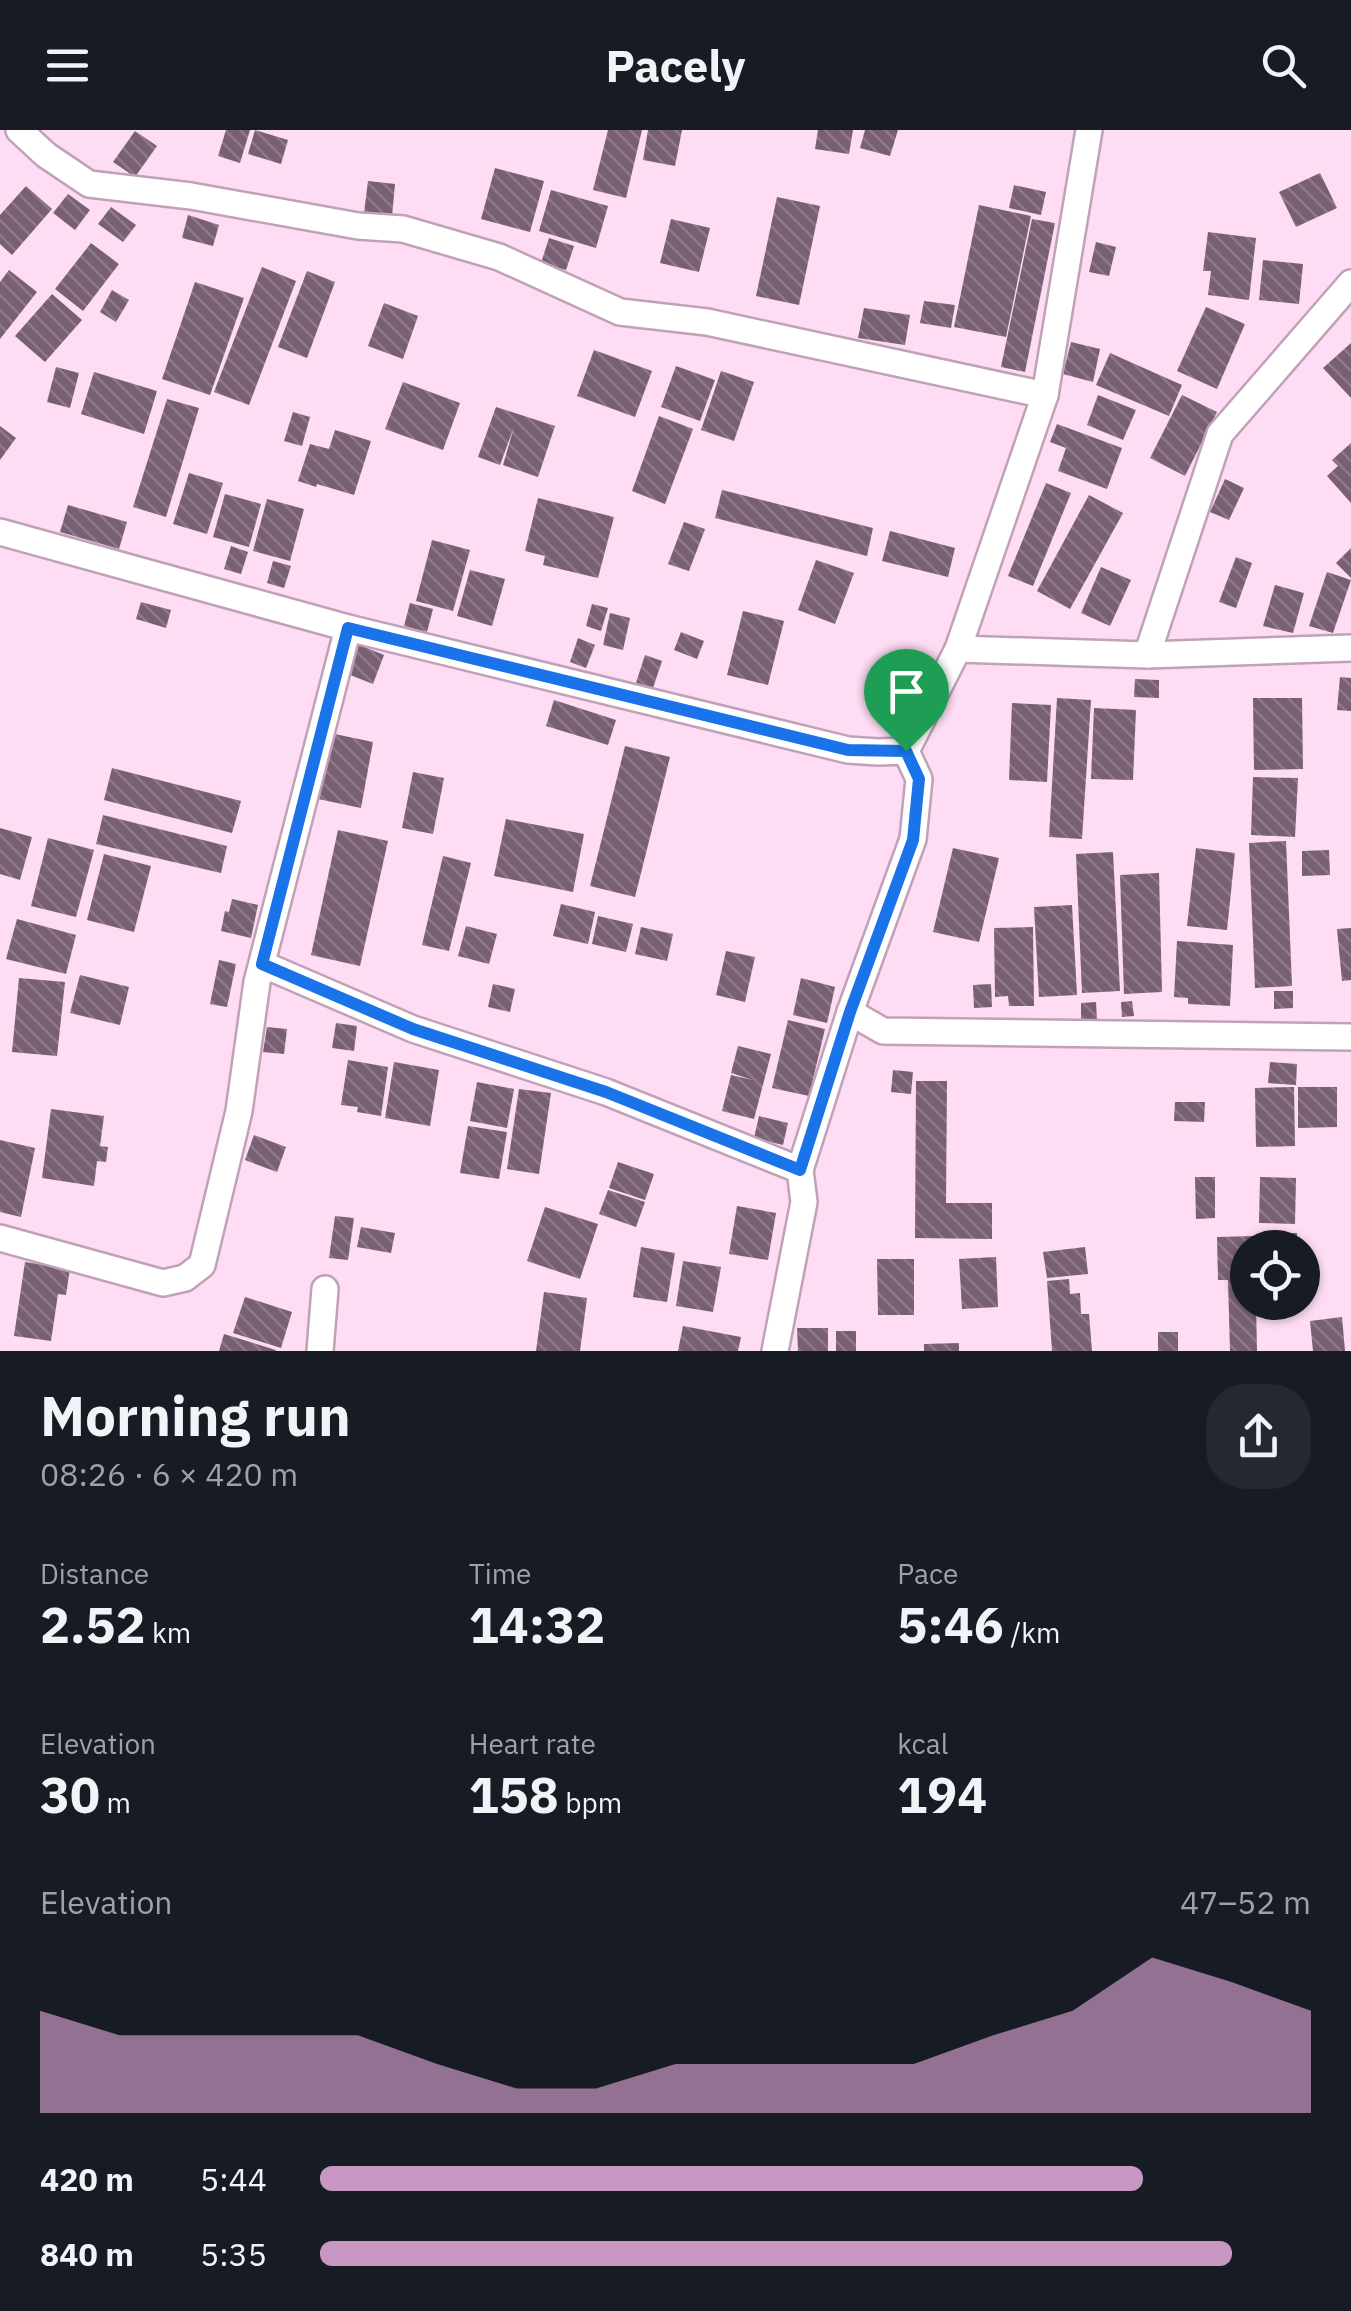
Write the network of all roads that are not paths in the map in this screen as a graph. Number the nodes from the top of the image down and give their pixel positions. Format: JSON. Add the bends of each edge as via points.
{"nodes":[{"id":1,"x":19,"y":130,"type":"edge"},
{"id":2,"x":1088,"y":130,"type":"edge"},
{"id":3,"x":1351,"y":283,"type":"edge"},
{"id":4,"x":1045,"y":396,"type":"junction"},
{"id":5,"x":0,"y":532,"type":"edge"},
{"id":6,"x":348,"y":628,"type":"junction"},
{"id":7,"x":1351,"y":648,"type":"edge"},
{"id":8,"x":958,"y":649,"type":"junction"},
{"id":9,"x":1147,"y":656,"type":"junction"},
{"id":10,"x":906,"y":751,"type":"junction"},
{"id":11,"x":262,"y":964,"type":"junction"},
{"id":12,"x":850,"y":1012,"type":"junction"},
{"id":13,"x":1351,"y":1037,"type":"edge"},
{"id":14,"x":800,"y":1170,"type":"junction"},
{"id":15,"x":0,"y":1238,"type":"edge"},
{"id":16,"x":325,"y":1288,"type":"dead end"},
{"id":17,"x":320,"y":1351,"type":"edge"},
{"id":18,"x":774,"y":1351,"type":"edge"}],
"edges":[{"from":1,"to":4,"type":"street","via":[[89,184],[402,229],[499,257],[620,312],[707,322]]},
{"from":2,"to":4,"type":"street"},
{"from":3,"to":9,"type":"street","via":[[1220,434]]},
{"from":4,"to":8,"type":"street"},
{"from":5,"to":6,"type":"street"},
{"from":6,"to":10,"type":"street","via":[[848,750]]},
{"from":6,"to":11,"type":"street"},
{"from":7,"to":9,"type":"street"},
{"from":8,"to":9,"type":"street"},
{"from":8,"to":10,"type":"street"},
{"from":10,"to":12,"type":"street","via":[[919,779],[913,840]]},
{"from":11,"to":14,"type":"street","via":[[413,1029],[606,1092]]},
{"from":11,"to":15,"type":"street","via":[[239,1111],[202,1265],[163,1284]]},
{"from":12,"to":13,"type":"street","via":[[883,1031]]},
{"from":12,"to":14,"type":"street"},
{"from":14,"to":18,"type":"street","via":[[804,1202]]},
{"from":16,"to":17,"type":"street"}]}
